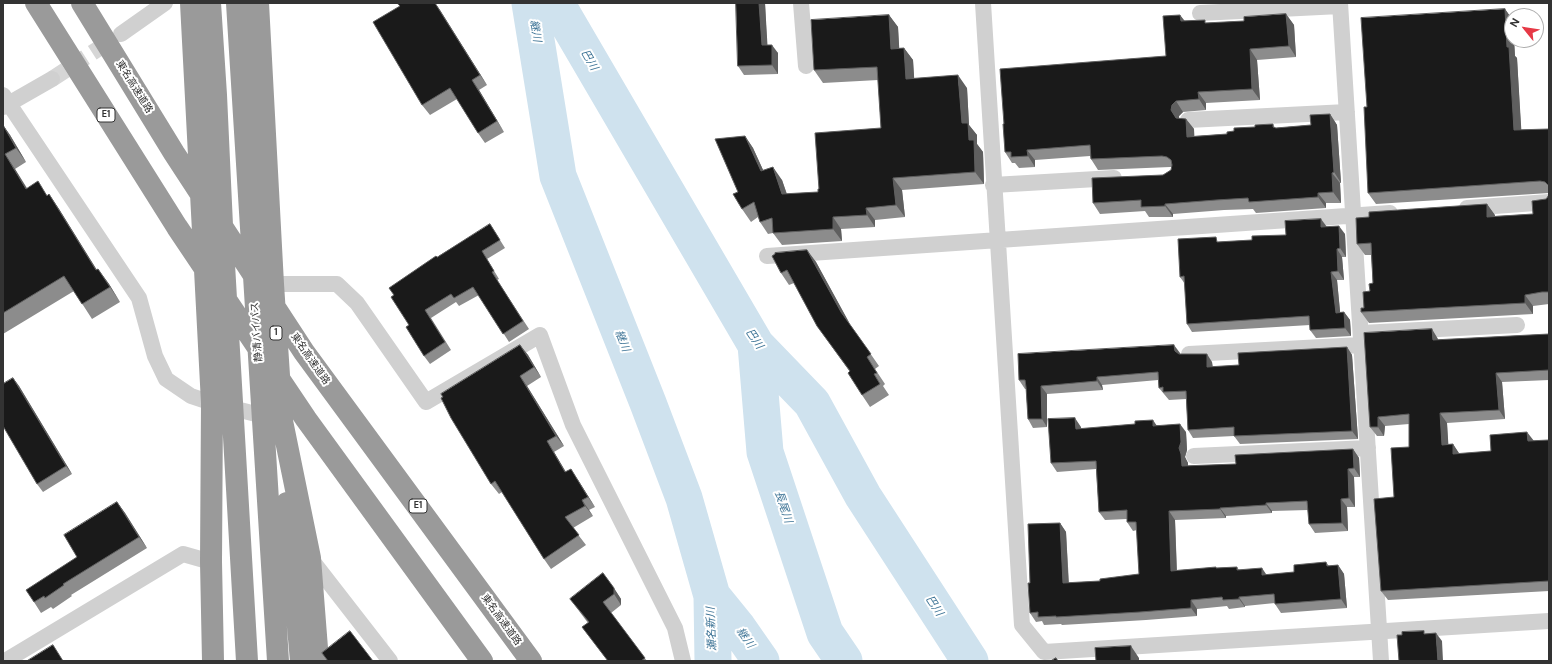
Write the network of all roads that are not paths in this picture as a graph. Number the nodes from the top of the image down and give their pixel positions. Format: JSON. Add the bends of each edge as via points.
{"nodes":[{"id":1,"x":36,"y":3,"type":"edge"},
{"id":2,"x":82,"y":3,"type":"edge"},
{"id":3,"x":165,"y":3,"type":"edge"},
{"id":4,"x":191,"y":3,"type":"edge"},
{"id":5,"x":210,"y":3,"type":"edge"},
{"id":6,"x":237,"y":3,"type":"edge"},
{"id":7,"x":258,"y":3,"type":"edge"},
{"id":8,"x":801,"y":3,"type":"edge"},
{"id":9,"x":983,"y":3,"type":"edge"},
{"id":10,"x":1340,"y":4,"type":"edge"},
{"id":11,"x":1200,"y":13,"type":"dead end"},
{"id":12,"x":121,"y":34,"type":"tunnel mouth"},
{"id":13,"x":806,"y":66,"type":"dead end"},
{"id":14,"x":52,"y":80,"type":"tunnel mouth"},
{"id":15,"x":5,"y":102,"type":"edge"},
{"id":16,"x":1347,"y":112,"type":"junction"},
{"id":17,"x":1188,"y":120,"type":"edge"},
{"id":18,"x":1132,"y":178,"type":"edge"},
{"id":19,"x":993,"y":185,"type":"junction"},
{"id":20,"x":1549,"y":202,"type":"edge"},
{"id":21,"x":1455,"y":208,"type":"edge"},
{"id":22,"x":1408,"y":212,"type":"edge"},
{"id":23,"x":1353,"y":216,"type":"junction"},
{"id":24,"x":997,"y":239,"type":"junction"},
{"id":25,"x":223,"y":247,"type":"junction"},
{"id":26,"x":252,"y":254,"type":"junction"},
{"id":27,"x":767,"y":256,"type":"dead end"},
{"id":28,"x":273,"y":284,"type":"junction"},
{"id":29,"x":1517,"y":325,"type":"dead end"},
{"id":30,"x":1361,"y":339,"type":"junction"},
{"id":31,"x":1188,"y":354,"type":"edge"},
{"id":32,"x":212,"y":403,"type":"junction"},
{"id":33,"x":282,"y":421,"type":"junction"},
{"id":34,"x":1368,"y":448,"type":"junction"},
{"id":35,"x":1194,"y":456,"type":"dead end"},
{"id":36,"x":310,"y":558,"type":"junction"},
{"id":37,"x":211,"y":562,"type":"junction"},
{"id":38,"x":1549,"y":621,"type":"edge"},
{"id":39,"x":1380,"y":632,"type":"junction"},
{"id":40,"x":5,"y":661,"type":"edge"},
{"id":41,"x":213,"y":661,"type":"edge"},
{"id":42,"x":226,"y":661,"type":"edge"},
{"id":43,"x":247,"y":661,"type":"edge"},
{"id":44,"x":278,"y":661,"type":"edge"},
{"id":45,"x":301,"y":661,"type":"edge"},
{"id":46,"x":318,"y":661,"type":"edge"},
{"id":47,"x":390,"y":661,"type":"edge"},
{"id":48,"x":482,"y":661,"type":"edge"},
{"id":49,"x":531,"y":661,"type":"edge"},
{"id":50,"x":682,"y":661,"type":"edge"},
{"id":51,"x":1381,"y":661,"type":"edge"}],
"edges":[{"from":1,"to":48,"type":"highway","number":"E1","via":[[177,227],[306,419]]},
{"from":2,"to":49,"type":"highway","name":"東名高速道路","number":"E1","via":[[174,153],[304,352]]},
{"from":3,"to":12,"type":"street"},
{"from":4,"to":32,"type":"highway"},
{"from":5,"to":25,"type":"highway"},
{"from":6,"to":26,"type":"highway","name":"静清バイパス","number":"1"},
{"from":7,"to":28,"type":"highway","number":"1"},
{"from":8,"to":13,"type":"street"},
{"from":9,"to":19,"type":"street"},
{"from":10,"to":11,"type":"street"},
{"from":10,"to":16,"type":"street"},
{"from":14,"to":15,"type":"street"},
{"from":15,"to":32,"type":"street","via":[[139,298],[155,356],[166,379],[191,396]]},
{"from":16,"to":17,"type":"street"},
{"from":16,"to":23,"type":"street"},
{"from":18,"to":19,"type":"street"},
{"from":19,"to":24,"type":"street"},
{"from":20,"to":21,"type":"street"},
{"from":22,"to":23,"type":"street"},
{"from":23,"to":24,"type":"street"},
{"from":23,"to":30,"type":"street"},
{"from":24,"to":27,"type":"street"},
{"from":24,"to":39,"type":"street","via":[[1022,625],[1044,652]]},
{"from":25,"to":42,"type":"highway","via":[[223,592]]},
{"from":25,"to":43,"type":"highway"},
{"from":26,"to":44,"type":"highway","name":"静清バイパス","number":"1"},
{"from":26,"to":45,"type":"highway","number":"1","via":[[282,455]]},
{"from":28,"to":33,"type":"highway","number":"1"},
{"from":28,"to":50,"type":"street","via":[[337,284],[357,303],[426,402],[540,335],[573,425],[675,628]]},
{"from":29,"to":30,"type":"street"},
{"from":30,"to":31,"type":"street"},
{"from":30,"to":34,"type":"street"},
{"from":32,"to":33,"type":"street"},
{"from":32,"to":37,"type":"highway"},
{"from":33,"to":36,"type":"highway","number":"1"},
{"from":34,"to":35,"type":"street"},
{"from":34,"to":39,"type":"street"},
{"from":36,"to":46,"type":"highway","number":"1"},
{"from":36,"to":47,"type":"street"},
{"from":37,"to":40,"type":"street","via":[[183,554]]},
{"from":37,"to":41,"type":"highway"},
{"from":38,"to":39,"type":"street"},
{"from":39,"to":51,"type":"street"}]}
